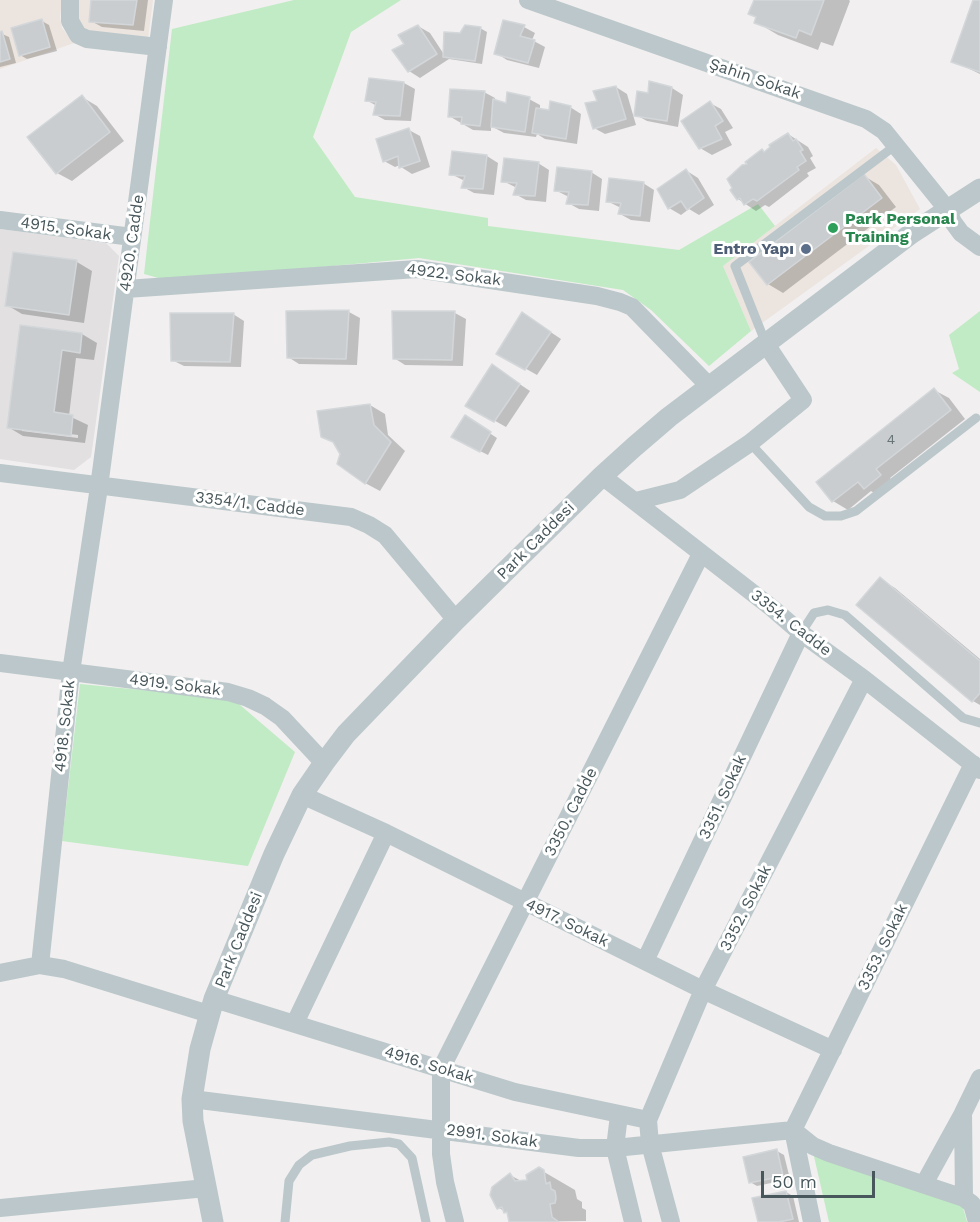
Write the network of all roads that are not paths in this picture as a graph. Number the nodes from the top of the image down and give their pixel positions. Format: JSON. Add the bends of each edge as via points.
{"nodes":[{"id":1,"x":70,"y":0,"type":"edge"},
{"id":2,"x":164,"y":0,"type":"edge"},
{"id":3,"x":528,"y":0,"type":"edge"},
{"id":4,"x":158,"y":47,"type":"junction"},
{"id":5,"x":896,"y":145,"type":"junction"},
{"id":6,"x":980,"y":189,"type":"edge"},
{"id":7,"x":947,"y":209,"type":"junction"},
{"id":8,"x":0,"y":220,"type":"edge"},
{"id":9,"x":132,"y":237,"type":"junction"},
{"id":10,"x":980,"y":247,"type":"edge"},
{"id":11,"x":126,"y":289,"type":"junction"},
{"id":12,"x":766,"y":344,"type":"junction"},
{"id":13,"x":710,"y":387,"type":"junction"},
{"id":14,"x":976,"y":418,"type":"dead end"},
{"id":15,"x":750,"y":443,"type":"junction"},
{"id":16,"x":0,"y":473,"type":"edge"},
{"id":17,"x":602,"y":476,"type":"junction"},
{"id":18,"x":99,"y":487,"type":"junction"},
{"id":19,"x":636,"y":501,"type":"junction"},
{"id":20,"x":701,"y":554,"type":"junction"},
{"id":21,"x":456,"y":620,"type":"junction"},
{"id":22,"x":801,"y":633,"type":"junction"},
{"id":23,"x":0,"y":663,"type":"edge"},
{"id":24,"x":71,"y":672,"type":"junction"},
{"id":25,"x":864,"y":679,"type":"junction"},
{"id":26,"x":980,"y":723,"type":"edge"},
{"id":27,"x":324,"y":763,"type":"junction"},
{"id":28,"x":976,"y":767,"type":"edge"},
{"id":29,"x":303,"y":795,"type":"junction"},
{"id":30,"x":386,"y":833,"type":"junction"},
{"id":31,"x":526,"y":902,"type":"junction"},
{"id":32,"x":645,"y":961,"type":"junction"},
{"id":33,"x":40,"y":965,"type":"junction"},
{"id":34,"x":0,"y":973,"type":"edge"},
{"id":35,"x":703,"y":990,"type":"junction"},
{"id":36,"x":212,"y":1007,"type":"junction"},
{"id":37,"x":295,"y":1023,"type":"junction"},
{"id":38,"x":833,"y":1050,"type":"junction"},
{"id":39,"x":441,"y":1069,"type":"junction"},
{"id":40,"x":980,"y":1078,"type":"edge"},
{"id":41,"x":192,"y":1099,"type":"junction"},
{"id":42,"x":963,"y":1113,"type":"junction"},
{"id":43,"x":619,"y":1115,"type":"junction"},
{"id":44,"x":648,"y":1119,"type":"junction"},
{"id":45,"x":440,"y":1129,"type":"junction"},
{"id":46,"x":793,"y":1130,"type":"junction"},
{"id":47,"x":650,"y":1144,"type":"junction"},
{"id":48,"x":615,"y":1148,"type":"junction"},
{"id":49,"x":924,"y":1184,"type":"junction"},
{"id":50,"x":206,"y":1188,"type":"junction"},
{"id":51,"x":0,"y":1208,"type":"edge"},
{"id":52,"x":974,"y":1211,"type":"edge"},
{"id":53,"x":213,"y":1222,"type":"edge"},
{"id":54,"x":285,"y":1222,"type":"edge"},
{"id":55,"x":426,"y":1222,"type":"edge"},
{"id":56,"x":455,"y":1222,"type":"edge"},
{"id":57,"x":633,"y":1222,"type":"edge"},
{"id":58,"x":671,"y":1222,"type":"edge"},
{"id":59,"x":812,"y":1222,"type":"edge"}],
"edges":[{"from":1,"to":4,"type":"street","via":[[70,21],[78,35]]},
{"from":2,"to":4,"type":"street","name":"4920. Cadde"},
{"from":3,"to":5,"type":"street","name":"Şahin Sokak","via":[[857,115],[879,127]]},
{"from":4,"to":9,"type":"street","name":"4920. Cadde"},
{"from":5,"to":7,"type":"street","name":"Şahin Sokak"},
{"from":5,"to":12,"type":"lane","via":[[735,266]]},
{"from":6,"to":7,"type":"street","name":"Park Caddesi"},
{"from":7,"to":10,"type":"street","name":"Şahin Sokak","via":[[961,233]]},
{"from":7,"to":12,"type":"street","name":"Park Caddesi"},
{"from":8,"to":9,"type":"street","name":"4915. Sokak"},
{"from":9,"to":11,"type":"street","name":"4920. Cadde"},
{"from":11,"to":13,"type":"street","name":"4922. Sokak","via":[[417,268],[597,296],[620,302],[641,314]]},
{"from":11,"to":18,"type":"street","name":"4920. Cadde"},
{"from":12,"to":13,"type":"street","name":"Park Caddesi"},
{"from":12,"to":15,"type":"street","via":[[803,400]]},
{"from":13,"to":17,"type":"street","name":"Park Caddesi"},
{"from":14,"to":15,"type":"lane","via":[[856,511],[842,516],[825,516],[809,507]]},
{"from":15,"to":19,"type":"street","via":[[680,490]]},
{"from":16,"to":18,"type":"street","name":"3354/1. Cadde"},
{"from":17,"to":19,"type":"street","name":"3354. Cadde"},
{"from":17,"to":21,"type":"street","name":"Park Caddesi"},
{"from":18,"to":21,"type":"street","name":"3354/1. Cadde","via":[[331,514],[361,521],[391,541]]},
{"from":18,"to":24,"type":"street","name":"4918. Sokak"},
{"from":19,"to":20,"type":"street","name":"3354. Cadde"},
{"from":20,"to":22,"type":"street","name":"3354. Cadde"},
{"from":20,"to":31,"type":"street","name":"3350. Cadde"},
{"from":21,"to":27,"type":"street","name":"Park Caddesi","via":[[346,734]]},
{"from":22,"to":25,"type":"street","name":"3354. Cadde"},
{"from":22,"to":26,"type":"lane","via":[[814,613],[828,610],[844,615],[963,718]]},
{"from":22,"to":32,"type":"street","name":"3351. Sokak"},
{"from":23,"to":24,"type":"street","name":"4919. Sokak"},
{"from":24,"to":27,"type":"street","name":"4919. Sokak","via":[[228,692],[248,698],[282,718]]},
{"from":24,"to":33,"type":"street","name":"4918. Sokak"},
{"from":25,"to":28,"type":"street","name":"3354. Cadde"},
{"from":25,"to":35,"type":"street","name":"3352. Sokak"},
{"from":27,"to":29,"type":"street","name":"Park Caddesi"},
{"from":28,"to":38,"type":"street","name":"3353. Sokak"},
{"from":29,"to":30,"type":"street","name":"4917. Sokak"},
{"from":29,"to":36,"type":"street","name":"Park Caddesi","via":[[274,854]]},
{"from":30,"to":31,"type":"street","name":"4917. Sokak"},
{"from":30,"to":37,"type":"street"},
{"from":31,"to":32,"type":"street","name":"4917. Sokak"},
{"from":31,"to":39,"type":"street","name":"3350. Cadde"},
{"from":32,"to":35,"type":"street","name":"4917. Sokak"},
{"from":33,"to":34,"type":"street","name":"4916. Sokak"},
{"from":33,"to":36,"type":"street","name":"4916. Sokak"},
{"from":35,"to":38,"type":"street","name":"4917. Sokak"},
{"from":35,"to":44,"type":"street","name":"3352. Sokak"},
{"from":36,"to":37,"type":"street","name":"4916. Sokak"},
{"from":36,"to":41,"type":"street","name":"Park Caddesi","via":[[196,1066]]},
{"from":37,"to":39,"type":"street","name":"4916. Sokak"},
{"from":38,"to":46,"type":"street","name":"3353. Sokak"},
{"from":39,"to":43,"type":"street","name":"4916. Sokak","via":[[515,1092]]},
{"from":39,"to":45,"type":"street"},
{"from":40,"to":42,"type":"street"},
{"from":41,"to":45,"type":"street","name":"2991. Sokak"},
{"from":41,"to":50,"type":"street","name":"Park Caddesi"},
{"from":42,"to":49,"type":"street"},
{"from":42,"to":52,"type":"street"},
{"from":43,"to":44,"type":"street","name":"4916. Sokak"},
{"from":43,"to":48,"type":"street"},
{"from":44,"to":47,"type":"street","name":"3352. Sokak"},
{"from":45,"to":48,"type":"street","name":"2991. Sokak","via":[[561,1146]]},
{"from":45,"to":56,"type":"street","via":[[442,1168]]},
{"from":46,"to":47,"type":"street","name":"2991. Sokak"},
{"from":46,"to":49,"type":"street","via":[[829,1153]]},
{"from":46,"to":59,"type":"street"},
{"from":47,"to":48,"type":"street","name":"2991. Sokak"},
{"from":47,"to":58,"type":"street","name":"3352. Sokak"},
{"from":48,"to":57,"type":"street"},
{"from":49,"to":52,"type":"street"},
{"from":50,"to":51,"type":"street"},
{"from":50,"to":53,"type":"street","name":"Park Caddesi"},
{"from":54,"to":55,"type":"lane","via":[[289,1181],[299,1165],[312,1155],[389,1142],[399,1144],[412,1158]]}]}
